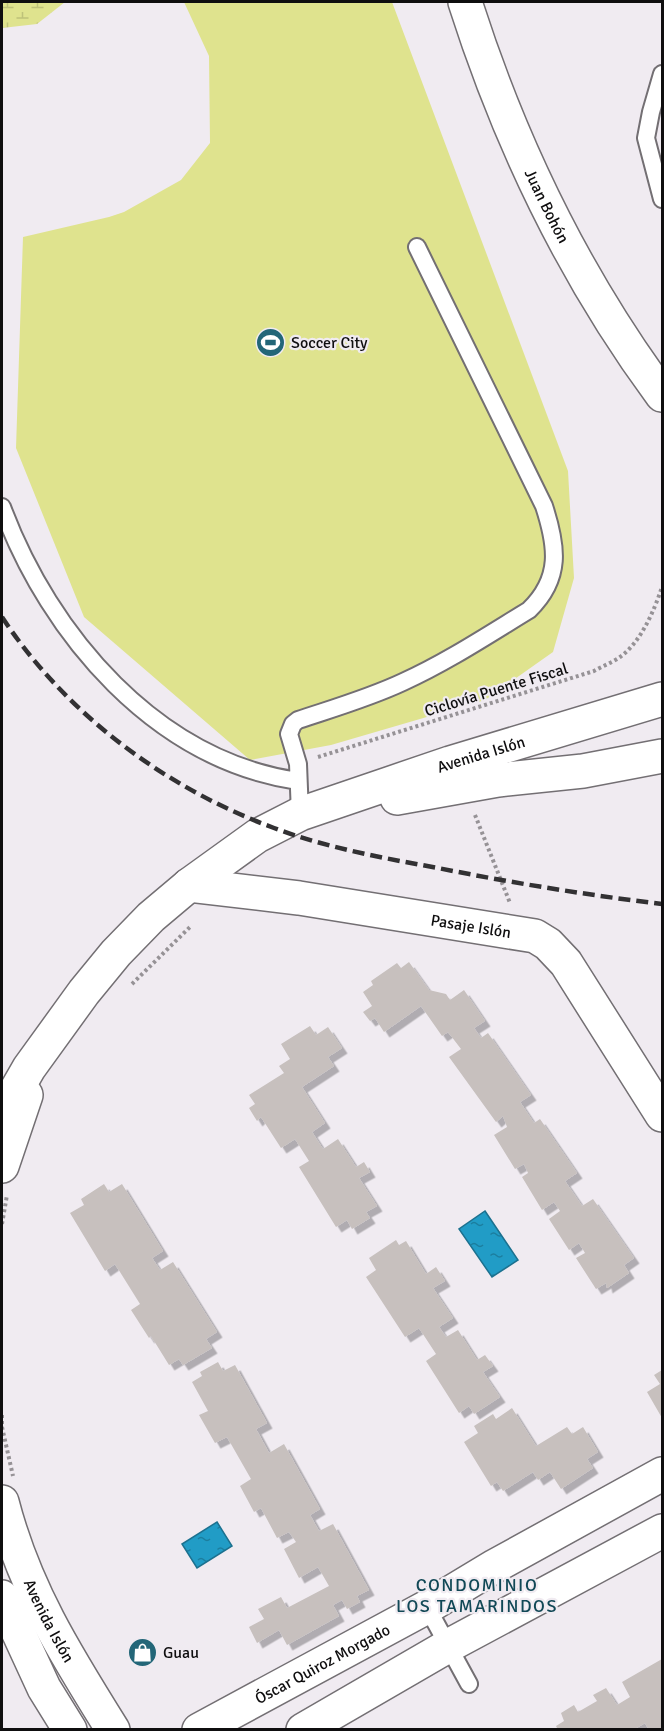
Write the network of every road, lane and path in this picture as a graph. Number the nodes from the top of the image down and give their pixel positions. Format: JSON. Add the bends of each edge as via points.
{"nodes":[{"id":1,"x":465,"y":2,"type":"edge"},
{"id":2,"x":663,"y":74,"type":"edge"},
{"id":3,"x":663,"y":199,"type":"edge"},
{"id":4,"x":417,"y":247,"type":"dead end"},
{"id":5,"x":663,"y":395,"type":"edge"},
{"id":6,"x":2,"y":507,"type":"edge"},
{"id":7,"x":663,"y":587,"type":"edge"},
{"id":8,"x":663,"y":699,"type":"edge"},
{"id":9,"x":663,"y":756,"type":"edge"},
{"id":10,"x":298,"y":764,"type":"junction"},
{"id":11,"x":298,"y":781,"type":"junction"},
{"id":12,"x":464,"y":786,"type":"junction"},
{"id":13,"x":300,"y":814,"type":"junction"},
{"id":14,"x":189,"y":885,"type":"junction"},
{"id":15,"x":195,"y":921,"type":"dead end"},
{"id":16,"x":521,"y":932,"type":"junction"},
{"id":17,"x":131,"y":985,"type":"dead end"},
{"id":18,"x":55,"y":1033,"type":"junction"},
{"id":19,"x":2,"y":1115,"type":"edge"},
{"id":20,"x":663,"y":1115,"type":"edge"},
{"id":21,"x":6,"y":1177,"type":"edge"},
{"id":22,"x":2,"y":1224,"type":"edge"},
{"id":23,"x":663,"y":1474,"type":"edge"},
{"id":24,"x":2,"y":1502,"type":"edge"},
{"id":25,"x":663,"y":1531,"type":"edge"},
{"id":26,"x":2,"y":1597,"type":"edge"},
{"id":27,"x":427,"y":1607,"type":"junction"},
{"id":28,"x":448,"y":1646,"type":"junction"},
{"id":29,"x":469,"y":1684,"type":"dead end"},
{"id":30,"x":70,"y":1730,"type":"edge"},
{"id":31,"x":113,"y":1730,"type":"edge"},
{"id":32,"x":199,"y":1730,"type":"edge"},
{"id":33,"x":303,"y":1730,"type":"edge"}],
"edges":[{"from":1,"to":5,"type":"street","name":"Juan Bohón","via":[[499,100],[548,210],[607,315]]},
{"from":2,"to":3,"type":"lane","via":[[646,138]]},
{"from":4,"to":10,"type":"lane","via":[[544,506],[555,558],[552,574],[539,600],[529,610],[447,659],[361,700],[298,720],[289,734]]},
{"from":6,"to":11,"type":"lane","via":[[19,551],[47,602],[114,683],[171,731],[205,752],[255,772]]},
{"from":7,"to":10,"type":"path","name":"Ciclovía Puente Fiscal","via":[[647,624],[626,651],[594,670]]},
{"from":8,"to":13,"type":"street","name":"Avenida Islón","via":[[450,763]]},
{"from":9,"to":12,"type":"street","name":"Avenida Islón"},
{"from":10,"to":11,"type":"lane"},
{"from":11,"to":13,"type":"lane"},
{"from":12,"to":13,"type":"street","name":"Avenida Islón"},
{"from":12,"to":16,"type":"path"},
{"from":13,"to":14,"type":"street","name":"Avenida Islón","via":[[256,836]]},
{"from":14,"to":16,"type":"street","name":"Pasaje Islón"},
{"from":14,"to":18,"type":"street","name":"Avenida Islón","via":[[116,953]]},
{"from":15,"to":17,"type":"path"},
{"from":16,"to":20,"type":"street","name":"Pasaje Islón","via":[[548,944],[566,963]]},
{"from":18,"to":19,"type":"street","name":"Avenida Islón"},
{"from":18,"to":21,"type":"street","name":"Avenida Islón","via":[[17,1117]]},
{"from":21,"to":22,"type":"path"},
{"from":23,"to":27,"type":"street","name":"Óscar Quiroz Morgado"},
{"from":24,"to":31,"type":"street","name":"Avenida Islón","via":[[39,1605]]},
{"from":25,"to":28,"type":"street"},
{"from":26,"to":30,"type":"street","name":"Avenida Islón","via":[[44,1688]]},
{"from":27,"to":28,"type":"lane"},
{"from":27,"to":32,"type":"street","name":"Óscar Quiroz Morgado"},
{"from":28,"to":29,"type":"lane"},
{"from":28,"to":33,"type":"street"}]}
